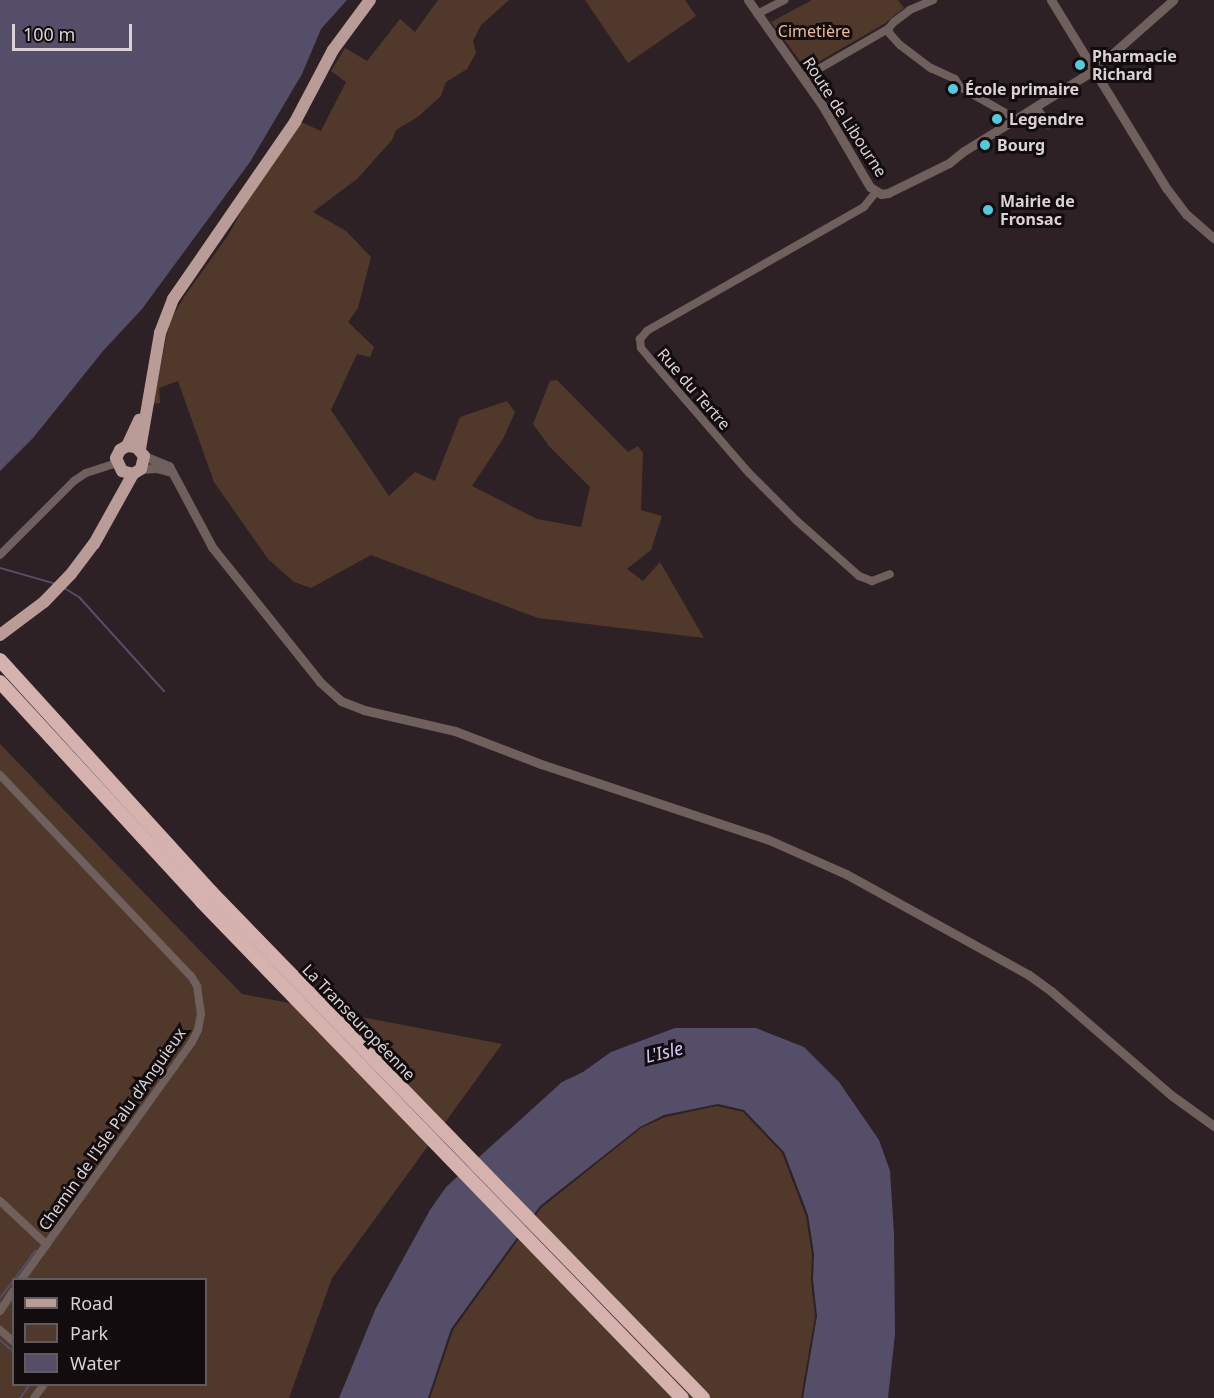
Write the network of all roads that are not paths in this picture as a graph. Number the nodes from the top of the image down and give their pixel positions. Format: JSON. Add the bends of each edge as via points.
{"nodes":[{"id":1,"x":370,"y":0,"type":"edge"},
{"id":2,"x":748,"y":0,"type":"edge"},
{"id":3,"x":784,"y":0,"type":"edge"},
{"id":4,"x":933,"y":0,"type":"edge"},
{"id":5,"x":1051,"y":0,"type":"edge"},
{"id":6,"x":1173,"y":0,"type":"edge"},
{"id":7,"x":757,"y":15,"type":"junction"},
{"id":8,"x":888,"y":29,"type":"junction"},
{"id":9,"x":1094,"y":70,"type":"junction"},
{"id":10,"x":803,"y":78,"type":"junction"},
{"id":11,"x":1036,"y":107,"type":"junction"},
{"id":12,"x":1016,"y":119,"type":"junction"},
{"id":13,"x":1048,"y":124,"type":"dead end"},
{"id":14,"x":876,"y":192,"type":"junction"},
{"id":15,"x":1214,"y":238,"type":"edge"},
{"id":16,"x":137,"y":451,"type":"junction"},
{"id":17,"x":118,"y":465,"type":"junction"},
{"id":18,"x":137,"y":471,"type":"junction"},
{"id":19,"x":172,"y":472,"type":"junction"},
{"id":20,"x":113,"y":508,"type":"junction"},
{"id":21,"x":0,"y":555,"type":"edge"},
{"id":22,"x":890,"y":574,"type":"dead end"},
{"id":23,"x":0,"y":634,"type":"edge"},
{"id":24,"x":0,"y":660,"type":"edge"},
{"id":25,"x":5,"y":677,"type":"edge"},
{"id":26,"x":0,"y":775,"type":"edge"},
{"id":27,"x":1214,"y":1126,"type":"edge"},
{"id":28,"x":0,"y":1201,"type":"edge"},
{"id":29,"x":47,"y":1245,"type":"junction"},
{"id":30,"x":562,"y":1264,"type":"junction"},
{"id":31,"x":22,"y":1278,"type":"edge"},
{"id":32,"x":12,"y":1293,"type":"edge"},
{"id":33,"x":0,"y":1311,"type":"edge"},
{"id":34,"x":0,"y":1330,"type":"edge"},
{"id":35,"x":12,"y":1340,"type":"edge"},
{"id":36,"x":682,"y":1398,"type":"edge"},
{"id":37,"x":703,"y":1398,"type":"edge"}],
"edges":[{"from":1,"to":16,"type":"main road","via":[[333,50],[295,122],[173,299],[160,333]]},
{"from":2,"to":7,"type":"street","name":"Route de Libourne"},
{"from":3,"to":7,"type":"street"},
{"from":4,"to":8,"type":"street","via":[[910,10]]},
{"from":5,"to":9,"type":"street"},
{"from":6,"to":9,"type":"street"},
{"from":7,"to":10,"type":"street","name":"Route de Libourne"},
{"from":8,"to":10,"type":"street"},
{"from":8,"to":12,"type":"street","via":[[900,45],[931,68]]},
{"from":9,"to":11,"type":"street"},
{"from":9,"to":15,"type":"street","via":[[1176,202],[1198,227]]},
{"from":10,"to":14,"type":"street","name":"Route de Libourne"},
{"from":11,"to":12,"type":"street"},
{"from":11,"to":13,"type":"street"},
{"from":12,"to":14,"type":"street","via":[[949,163],[888,193]]},
{"from":14,"to":22,"type":"street","name":"Rue du Tertre","via":[[864,207],[647,331],[640,339],[641,348],[796,521],[859,576],[872,580]]},
{"from":16,"to":17,"type":"main road","via":[[117,454]]},
{"from":16,"to":18,"type":"main road"},
{"from":16,"to":19,"type":"street","via":[[165,464]]},
{"from":17,"to":18,"type":"main road","via":[[125,473]]},
{"from":17,"to":20,"type":"main road"},
{"from":17,"to":21,"type":"street","via":[[86,473],[74,481]]},
{"from":18,"to":19,"type":"street","via":[[156,468]]},
{"from":18,"to":20,"type":"main road"},
{"from":19,"to":27,"type":"street","via":[[212,547],[313,674],[341,701],[455,732],[767,839],[836,869],[1029,975],[1171,1095]]},
{"from":20,"to":23,"type":"main road","via":[[84,559],[44,602]]},
{"from":24,"to":25,"type":"highway","name":"La Transeuropéenne"},
{"from":25,"to":30,"type":"highway","name":"La Transeuropéenne","via":[[202,902]]},
{"from":26,"to":29,"type":"street","name":"Chemin de l'Isle Palu d’Anguieux","via":[[191,976],[200,999],[200,1022],[192,1042]]},
{"from":28,"to":29,"type":"street"},
{"from":29,"to":31,"type":"street","name":"Chemin de l'Isle Palu d’Anguieux"},
{"from":30,"to":36,"type":"highway","name":"La Transeuropéenne"},
{"from":30,"to":37,"type":"highway","name":"La Transeuropéenne"},
{"from":32,"to":33,"type":"street"},
{"from":34,"to":35,"type":"street"}]}
